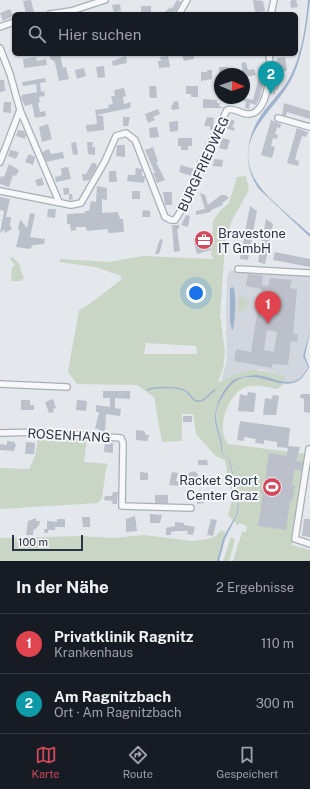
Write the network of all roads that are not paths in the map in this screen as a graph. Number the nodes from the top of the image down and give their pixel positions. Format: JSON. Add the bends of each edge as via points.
{"nodes":[{"id":1,"x":105,"y":0,"type":"edge"},
{"id":2,"x":187,"y":0,"type":"edge"},
{"id":3,"x":274,"y":0,"type":"edge"},
{"id":4,"x":76,"y":12,"type":"edge"},
{"id":5,"x":180,"y":12,"type":"edge"},
{"id":6,"x":271,"y":12,"type":"edge"},
{"id":7,"x":12,"y":23,"type":"edge"},
{"id":8,"x":0,"y":27,"type":"edge"},
{"id":9,"x":0,"y":48,"type":"edge"},
{"id":10,"x":269,"y":56,"type":"edge"},
{"id":11,"x":20,"y":110,"type":"junction"},
{"id":12,"x":278,"y":118,"type":"dead end"},
{"id":13,"x":310,"y":127,"type":"edge"},
{"id":14,"x":0,"y":162,"type":"edge"},
{"id":15,"x":0,"y":191,"type":"edge"},
{"id":16,"x":59,"y":202,"type":"junction"},
{"id":17,"x":238,"y":269,"type":"dead end"},
{"id":18,"x":310,"y":273,"type":"edge"},
{"id":19,"x":0,"y":384,"type":"edge"},
{"id":20,"x":67,"y":387,"type":"dead end"},
{"id":21,"x":0,"y":433,"type":"edge"},
{"id":22,"x":308,"y":449,"type":"dead end"},
{"id":23,"x":191,"y":508,"type":"dead end"},
{"id":24,"x":310,"y":544,"type":"edge"}],
"edges":[{"from":1,"to":4,"type":"street"},
{"from":2,"to":5,"type":"street"},
{"from":3,"to":6,"type":"street"},
{"from":7,"to":8,"type":"street"},
{"from":9,"to":11,"type":"street"},
{"from":10,"to":16,"type":"street","name":"BURGFRIEDWEG","via":[[269,74],[263,104],[248,114],[227,110],[202,160],[187,201],[175,220],[165,217],[135,140],[126,133],[116,136],[84,201],[75,205]]},
{"from":11,"to":14,"type":"street"},
{"from":11,"to":16,"type":"street"},
{"from":12,"to":13,"type":"street"},
{"from":15,"to":16,"type":"street","name":"BURGFRIEDWEG"},
{"from":17,"to":18,"type":"street"},
{"from":19,"to":20,"type":"street"},
{"from":21,"to":23,"type":"street","name":"ROSENHANG","via":[[41,432],[121,438],[122,506]]},
{"from":22,"to":24,"type":"street","via":[[295,539]]}]}
